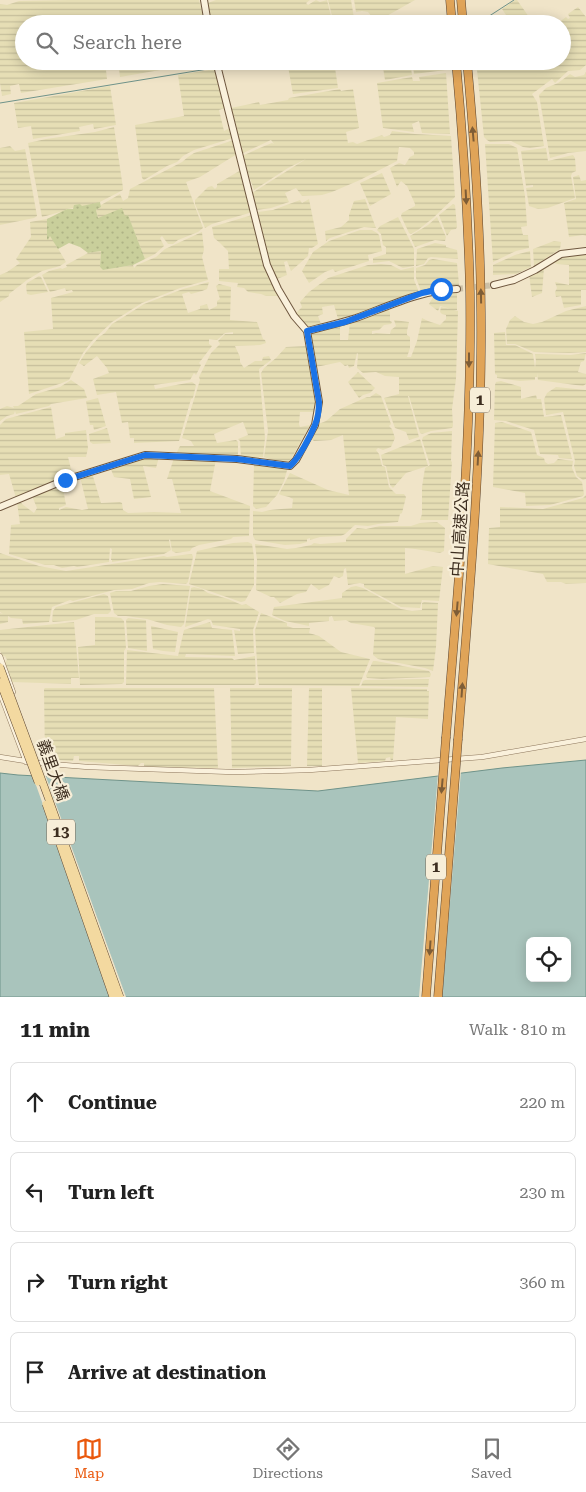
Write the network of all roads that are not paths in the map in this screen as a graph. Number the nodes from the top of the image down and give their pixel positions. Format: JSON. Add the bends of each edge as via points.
{"nodes":[{"id":1,"x":204,"y":0,"type":"edge"},
{"id":2,"x":450,"y":0,"type":"edge"},
{"id":3,"x":461,"y":0,"type":"edge"},
{"id":4,"x":206,"y":15,"type":"edge"},
{"id":5,"x":451,"y":15,"type":"edge"},
{"id":6,"x":462,"y":15,"type":"edge"},
{"id":7,"x":218,"y":70,"type":"edge"},
{"id":8,"x":457,"y":70,"type":"edge"},
{"id":9,"x":468,"y":70,"type":"edge"},
{"id":10,"x":586,"y":251,"type":"edge"},
{"id":11,"x":494,"y":285,"type":"tunnel mouth"},
{"id":12,"x":457,"y":289,"type":"tunnel mouth"},
{"id":13,"x":307,"y":331,"type":"junction"},
{"id":14,"x":0,"y":507,"type":"edge"},
{"id":15,"x":0,"y":656,"type":"edge"},
{"id":16,"x":0,"y":667,"type":"edge"},
{"id":17,"x":0,"y":682,"type":"edge"},
{"id":18,"x":0,"y":693,"type":"edge"},
{"id":19,"x":586,"y":739,"type":"edge"},
{"id":20,"x":0,"y":757,"type":"edge"},
{"id":21,"x":26,"y":762,"type":"junction"},
{"id":22,"x":38,"y":763,"type":"junction"},
{"id":23,"x":113,"y":997,"type":"edge"},
{"id":24,"x":120,"y":997,"type":"edge"},
{"id":25,"x":426,"y":997,"type":"edge"},
{"id":26,"x":438,"y":997,"type":"edge"}],
"edges":[{"from":1,"to":4,"type":"street"},
{"from":2,"to":5,"type":"highway"},
{"from":3,"to":6,"type":"highway"},
{"from":7,"to":13,"type":"street","via":[[267,265],[290,309]]},
{"from":8,"to":25,"type":"highway","name":"中山高速公路","number":"1","one_way":true,"bridge":true,"via":[[470,291],[469,374],[464,516]]},
{"from":26,"to":9,"type":"highway","name":"中山高速公路","number":"1","one_way":true,"bridge":true,"via":[[479,448],[481,350],[477,185]]},
{"from":10,"to":11,"type":"street","via":[[561,254],[514,280]]},
{"from":12,"to":13,"type":"street","via":[[422,293],[345,322]]},
{"from":13,"to":14,"type":"street","via":[[318,413],[315,425],[290,466],[237,459],[145,455],[65,480]]},
{"from":15,"to":22,"type":"street"},
{"from":16,"to":24,"type":"main road","name":"義里大橋","number":"13","bridge":true},
{"from":17,"to":23,"type":"main road","name":"義里大橋","number":"13","bridge":true},
{"from":18,"to":21,"type":"street"},
{"from":19,"to":22,"type":"street","via":[[482,757],[309,770],[233,772]]},
{"from":20,"to":21,"type":"street"},
{"from":21,"to":22,"type":"street"}]}
